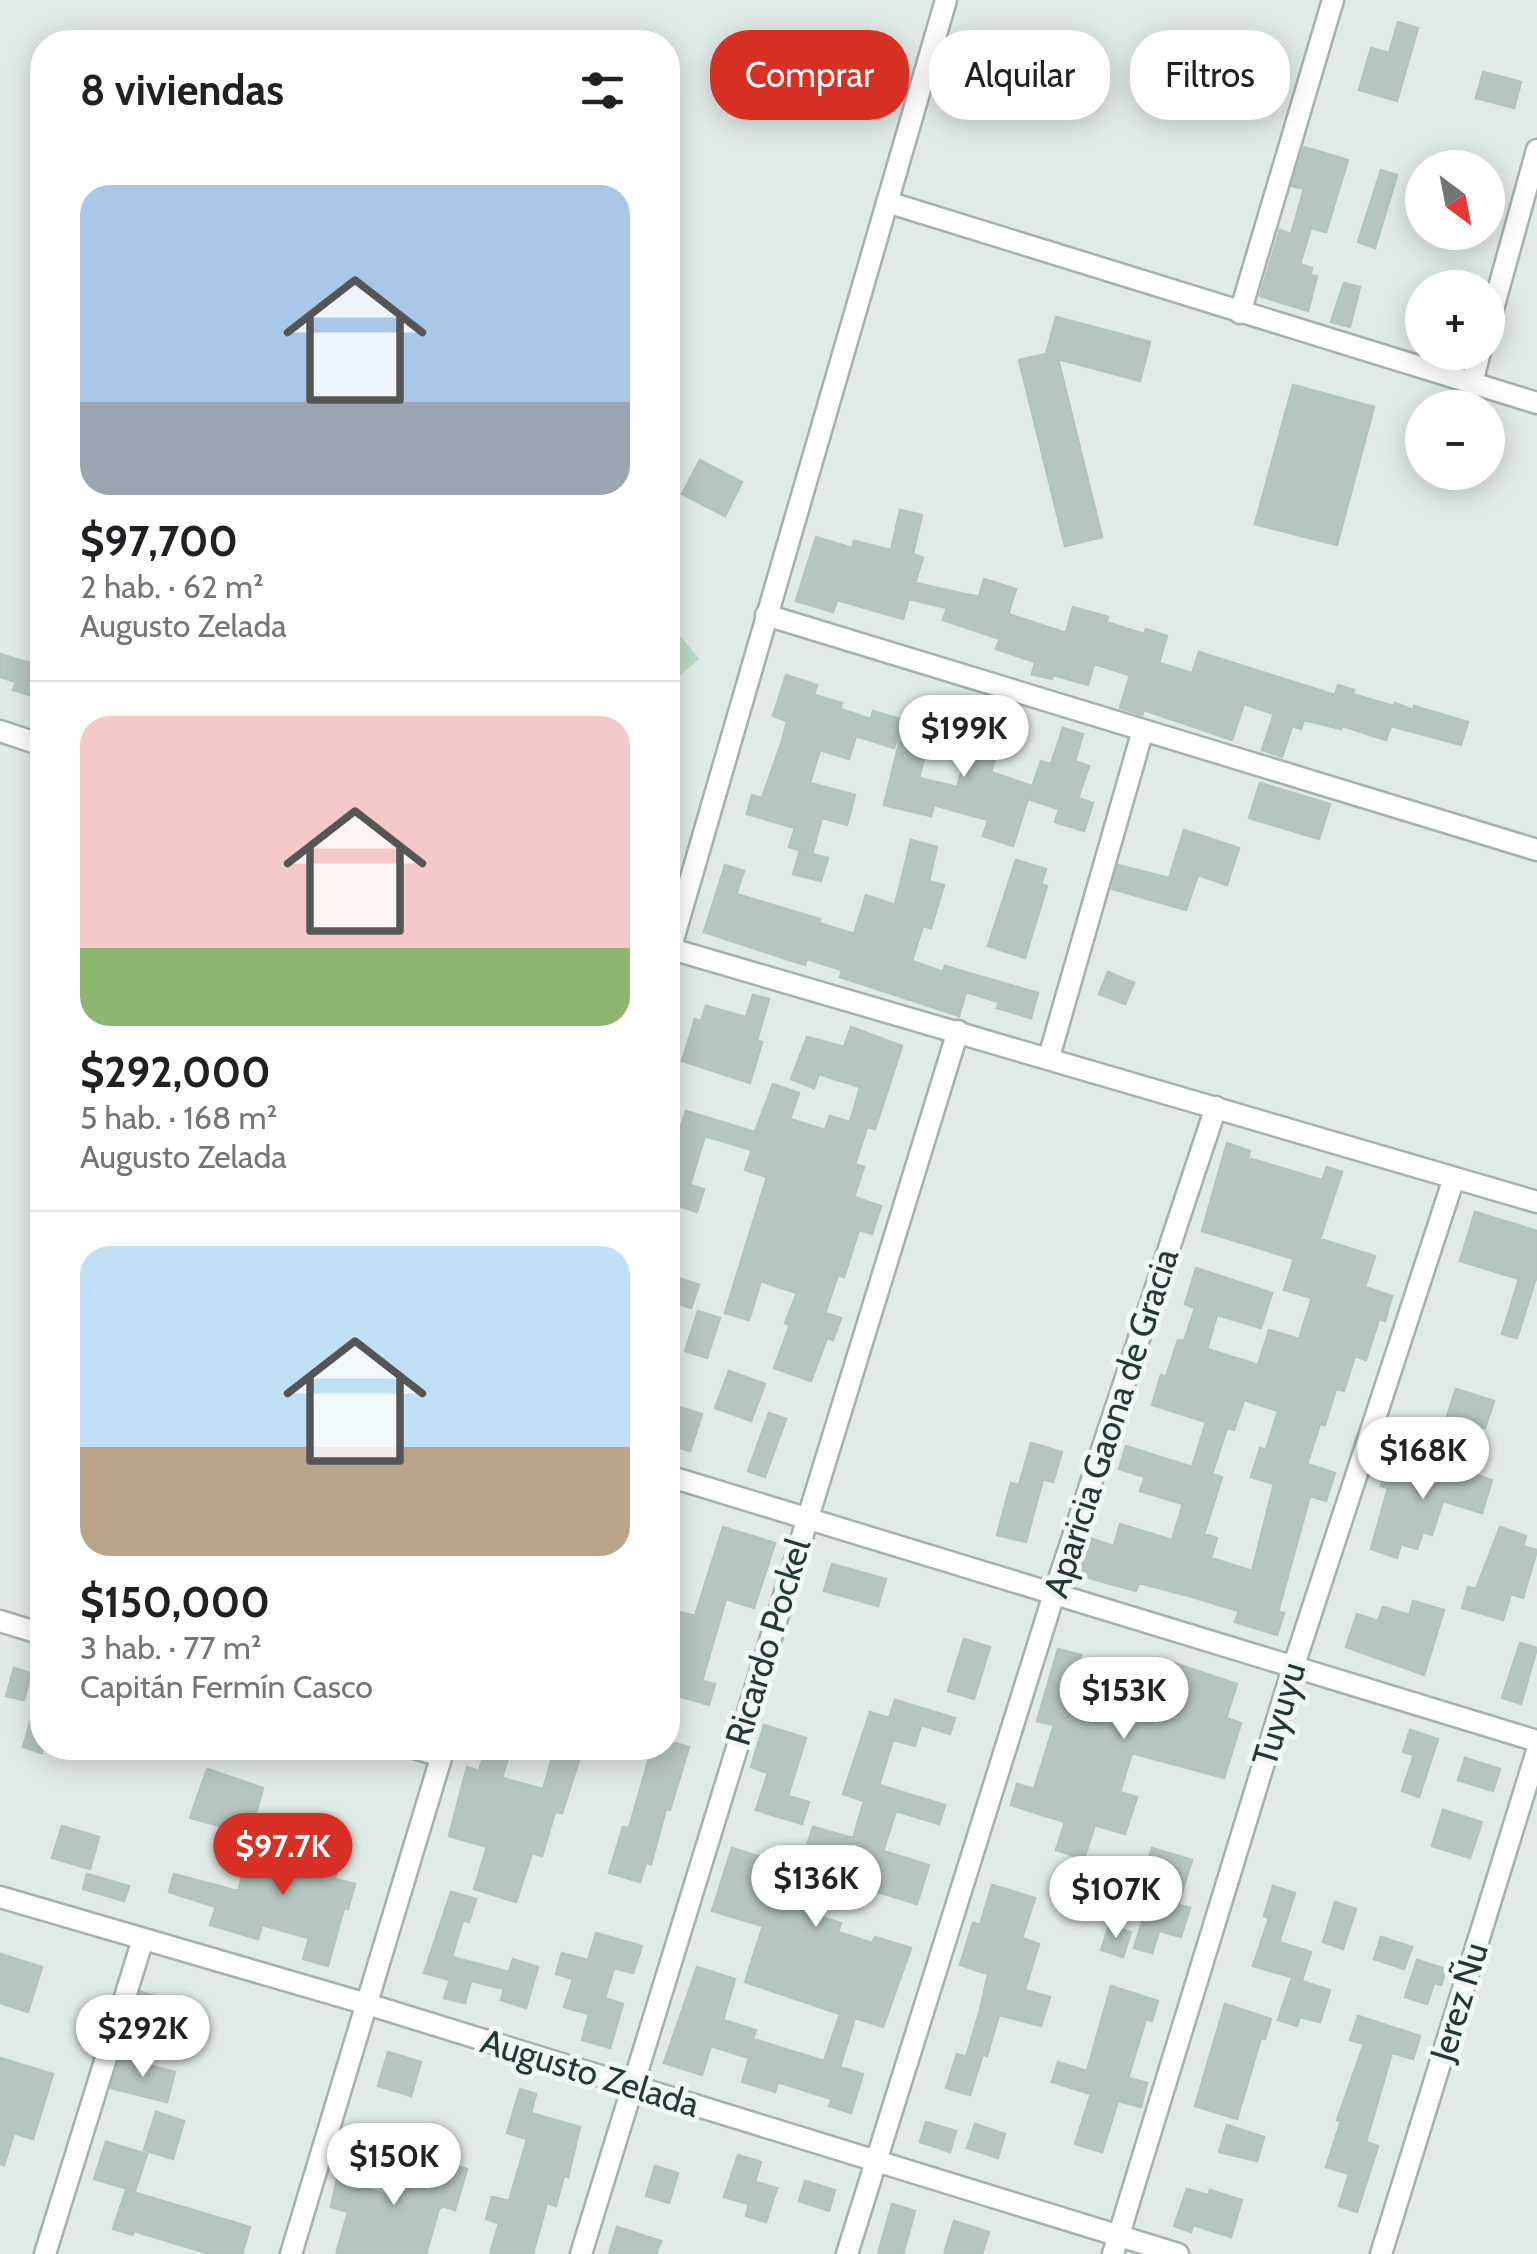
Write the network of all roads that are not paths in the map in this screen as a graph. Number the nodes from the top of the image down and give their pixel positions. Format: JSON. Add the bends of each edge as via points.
{"nodes":[{"id":1,"x":946,"y":0,"type":"edge"},
{"id":2,"x":1333,"y":0,"type":"edge"},
{"id":3,"x":1537,"y":150,"type":"edge"},
{"id":4,"x":887,"y":202,"type":"junction"},
{"id":5,"x":1504,"y":270,"type":"edge"},
{"id":6,"x":1240,"y":313,"type":"junction"},
{"id":7,"x":1475,"y":370,"type":"edge"},
{"id":8,"x":1472,"y":383,"type":"junction"},
{"id":9,"x":1537,"y":403,"type":"edge"},
{"id":10,"x":766,"y":614,"type":"junction"},
{"id":11,"x":1143,"y":730,"type":"junction"},
{"id":12,"x":0,"y":732,"type":"edge"},
{"id":13,"x":30,"y":741,"type":"edge"},
{"id":14,"x":1537,"y":850,"type":"edge"},
{"id":15,"x":680,"y":910,"type":"edge"},
{"id":16,"x":680,"y":954,"type":"edge"},
{"id":17,"x":958,"y":1030,"type":"junction"},
{"id":18,"x":1049,"y":1058,"type":"junction"},
{"id":19,"x":1216,"y":1107,"type":"junction"},
{"id":20,"x":1454,"y":1178,"type":"junction"},
{"id":21,"x":1537,"y":1202,"type":"edge"},
{"id":22,"x":680,"y":1480,"type":"edge"},
{"id":23,"x":805,"y":1520,"type":"junction"},
{"id":24,"x":1054,"y":1594,"type":"junction"},
{"id":25,"x":0,"y":1622,"type":"edge"},
{"id":26,"x":30,"y":1631,"type":"edge"},
{"id":27,"x":1294,"y":1665,"type":"junction"},
{"id":28,"x":1537,"y":1741,"type":"edge"},
{"id":29,"x":1537,"y":1751,"type":"edge"},
{"id":30,"x":440,"y":1760,"type":"edge"},
{"id":31,"x":0,"y":1898,"type":"edge"},
{"id":32,"x":143,"y":1939,"type":"junction"},
{"id":33,"x":367,"y":2004,"type":"junction"},
{"id":34,"x":634,"y":2087,"type":"junction"},
{"id":35,"x":876,"y":2161,"type":"junction"},
{"id":36,"x":1116,"y":2244,"type":"edge"},
{"id":37,"x":44,"y":2254,"type":"edge"},
{"id":38,"x":291,"y":2254,"type":"edge"},
{"id":39,"x":581,"y":2254,"type":"edge"},
{"id":40,"x":846,"y":2254,"type":"edge"},
{"id":41,"x":1178,"y":2254,"type":"edge"},
{"id":42,"x":1381,"y":2254,"type":"edge"}],
"edges":[{"from":1,"to":4,"type":"street"},
{"from":2,"to":6,"type":"street"},
{"from":3,"to":5,"type":"street"},
{"from":4,"to":6,"type":"street"},
{"from":4,"to":10,"type":"street"},
{"from":6,"to":8,"type":"street"},
{"from":7,"to":8,"type":"street"},
{"from":8,"to":9,"type":"street"},
{"from":10,"to":11,"type":"street"},
{"from":10,"to":15,"type":"street"},
{"from":11,"to":14,"type":"street"},
{"from":11,"to":18,"type":"street"},
{"from":12,"to":13,"type":"street"},
{"from":16,"to":17,"type":"street"},
{"from":17,"to":18,"type":"street"},
{"from":17,"to":23,"type":"street","name":"Ricardo Pockel"},
{"from":18,"to":19,"type":"street"},
{"from":19,"to":20,"type":"street"},
{"from":19,"to":24,"type":"street","name":"Aparicia Gaona de Gracia"},
{"from":20,"to":21,"type":"street"},
{"from":20,"to":27,"type":"street","name":"Tuyuyu"},
{"from":22,"to":23,"type":"street"},
{"from":23,"to":24,"type":"street"},
{"from":23,"to":34,"type":"street","name":"Ricardo Pockel"},
{"from":24,"to":27,"type":"street"},
{"from":24,"to":35,"type":"street","name":"Aparicia Gaona de Gracia"},
{"from":25,"to":26,"type":"street"},
{"from":27,"to":28,"type":"street"},
{"from":27,"to":36,"type":"street","name":"Tuyuyu"},
{"from":29,"to":42,"type":"street","name":"Jerez Ñu"},
{"from":30,"to":33,"type":"street"},
{"from":31,"to":32,"type":"street","name":"Augusto Zelada"},
{"from":32,"to":33,"type":"street","name":"Augusto Zelada"},
{"from":32,"to":37,"type":"street"},
{"from":33,"to":34,"type":"street","name":"Augusto Zelada"},
{"from":33,"to":38,"type":"street"},
{"from":34,"to":35,"type":"street","name":"Augusto Zelada"},
{"from":34,"to":39,"type":"street","name":"Ricardo Pockel"},
{"from":35,"to":36,"type":"street","name":"Augusto Zelada"},
{"from":35,"to":40,"type":"street","name":"Aparicia Gaona de Gracia"},
{"from":36,"to":41,"type":"street","name":"Augusto Zelada"}]}
